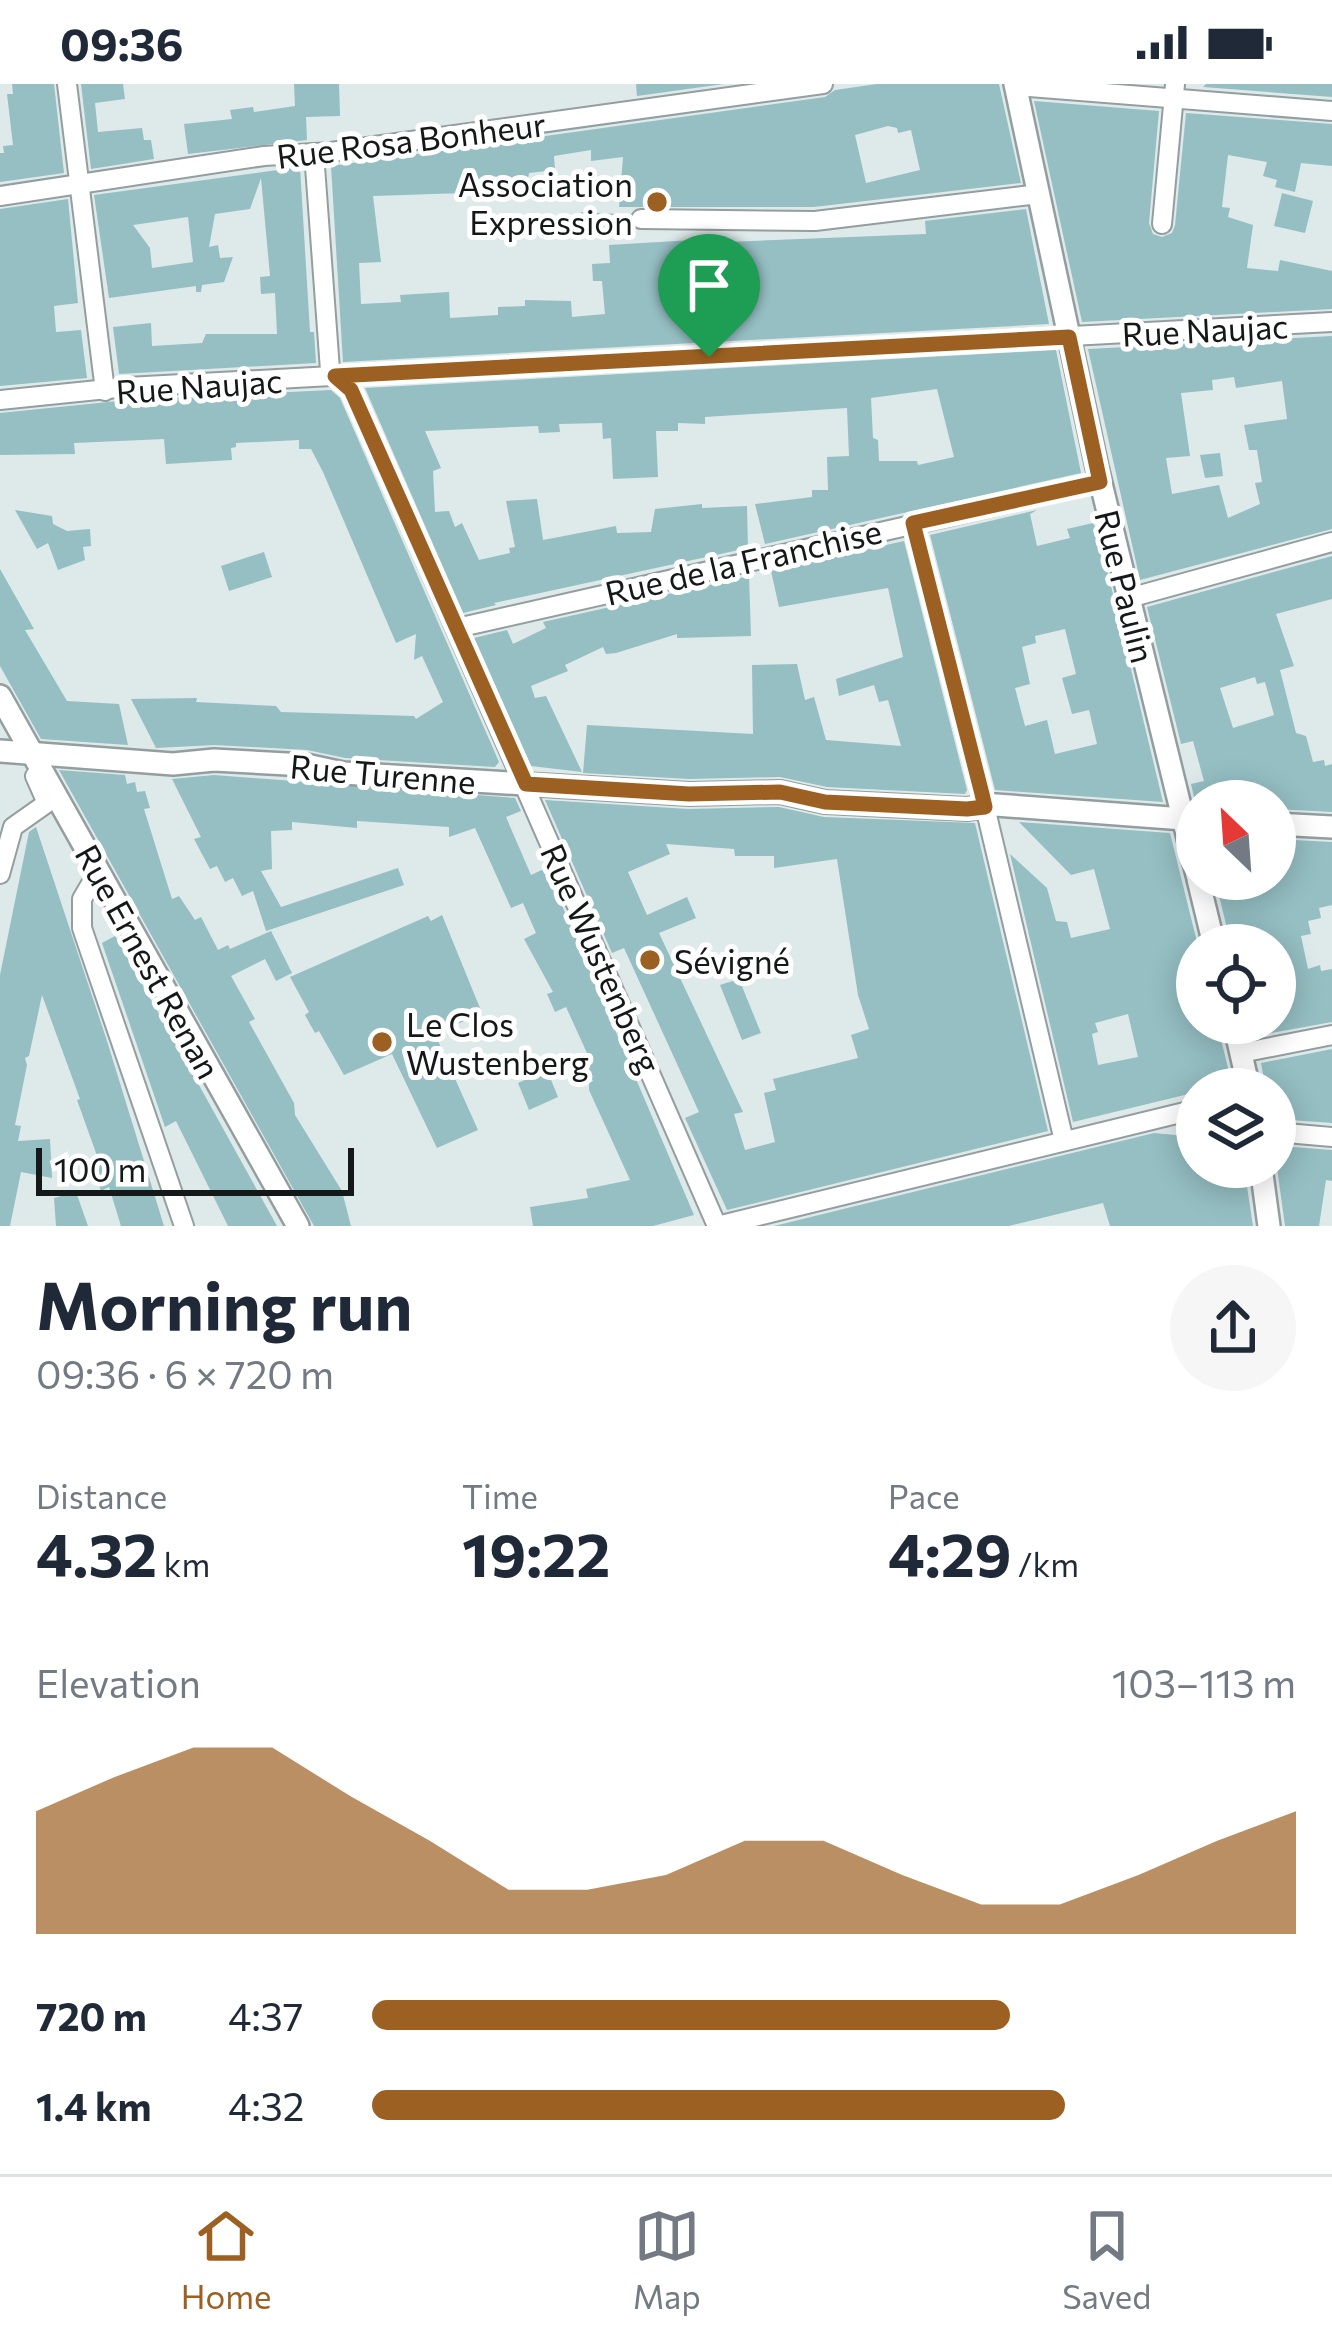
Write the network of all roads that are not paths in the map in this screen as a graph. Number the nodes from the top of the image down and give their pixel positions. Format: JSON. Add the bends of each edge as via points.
{"nodes":[{"id":1,"x":67,"y":84,"type":"edge"},
{"id":2,"x":823,"y":84,"type":"edge"},
{"id":3,"x":1016,"y":85,"type":"edge"},
{"id":4,"x":1174,"y":91,"type":"edge"},
{"id":5,"x":1332,"y":111,"type":"edge"},
{"id":6,"x":314,"y":153,"type":"junction"},
{"id":7,"x":79,"y":184,"type":"junction"},
{"id":8,"x":1039,"y":194,"type":"junction"},
{"id":9,"x":0,"y":196,"type":"edge"},
{"id":10,"x":641,"y":219,"type":"dead end"},
{"id":11,"x":1162,"y":224,"type":"dead end"},
{"id":12,"x":1332,"y":322,"type":"edge"},
{"id":13,"x":1069,"y":337,"type":"junction"},
{"id":14,"x":335,"y":376,"type":"junction"},
{"id":15,"x":105,"y":391,"type":"junction"},
{"id":16,"x":0,"y":400,"type":"edge"},
{"id":17,"x":1100,"y":482,"type":"junction"},
{"id":18,"x":913,"y":523,"type":"junction"},
{"id":19,"x":1332,"y":542,"type":"edge"},
{"id":20,"x":1129,"y":598,"type":"junction"},
{"id":21,"x":457,"y":628,"type":"junction"},
{"id":22,"x":0,"y":696,"type":"edge"},
{"id":23,"x":17,"y":751,"type":"edge"},
{"id":24,"x":1179,"y":780,"type":"edge"},
{"id":25,"x":526,"y":784,"type":"junction"},
{"id":26,"x":52,"y":800,"type":"junction"},
{"id":27,"x":985,"y":807,"type":"junction"},
{"id":28,"x":1176,"y":818,"type":"edge"},
{"id":29,"x":1296,"y":825,"type":"edge"},
{"id":30,"x":1332,"y":827,"type":"edge"},
{"id":31,"x":99,"y":870,"type":"junction"},
{"id":32,"x":0,"y":874,"type":"edge"},
{"id":33,"x":1332,"y":1035,"type":"edge"},
{"id":34,"x":1239,"y":1044,"type":"edge"},
{"id":35,"x":1241,"y":1053,"type":"junction"},
{"id":36,"x":1244,"y":1068,"type":"edge"},
{"id":37,"x":1176,"y":1114,"type":"edge"},
{"id":38,"x":1296,"y":1134,"type":"edge"},
{"id":39,"x":1332,"y":1137,"type":"edge"},
{"id":40,"x":1064,"y":1141,"type":"junction"},
{"id":41,"x":1264,"y":1188,"type":"edge"},
{"id":42,"x":184,"y":1226,"type":"edge"},
{"id":43,"x":298,"y":1226,"type":"edge"},
{"id":44,"x":717,"y":1226,"type":"edge"},
{"id":45,"x":1269,"y":1226,"type":"edge"}],
"edges":[{"from":1,"to":7,"type":"street"},
{"from":2,"to":6,"type":"street","name":"Rue Rosa Bonheur"},
{"from":3,"to":4,"type":"street"},
{"from":3,"to":8,"type":"street","name":"Rue Paulin"},
{"from":4,"to":5,"type":"street"},
{"from":4,"to":11,"type":"street"},
{"from":6,"to":7,"type":"street","name":"Rue Rosa Bonheur"},
{"from":6,"to":14,"type":"street","name":"Rue Wustenberg"},
{"from":7,"to":9,"type":"street","name":"Rue Rosa Bonheur"},
{"from":7,"to":15,"type":"street"},
{"from":8,"to":10,"type":"street","via":[[814,221]]},
{"from":8,"to":13,"type":"street","name":"Rue Paulin"},
{"from":12,"to":13,"type":"street","name":"Rue Naujac"},
{"from":13,"to":14,"type":"street","name":"Rue Naujac"},
{"from":13,"to":17,"type":"street","name":"Rue Paulin"},
{"from":14,"to":15,"type":"street","name":"Rue Naujac"},
{"from":14,"to":21,"type":"street","name":"Rue Wustenberg","via":[[351,390]]},
{"from":15,"to":16,"type":"street","name":"Rue Naujac"},
{"from":17,"to":18,"type":"street","name":"Rue de la Franchise"},
{"from":17,"to":20,"type":"street","name":"Rue Paulin"},
{"from":18,"to":21,"type":"street","name":"Rue de la Franchise"},
{"from":18,"to":27,"type":"street"},
{"from":19,"to":20,"type":"street"},
{"from":20,"to":24,"type":"street","name":"Rue Paulin"},
{"from":21,"to":25,"type":"street","name":"Rue Wustenberg"},
{"from":22,"to":23,"type":"street","name":"Rue Ernest Renan"},
{"from":23,"to":25,"type":"street","name":"Rue Turenne"},
{"from":23,"to":26,"type":"street","name":"Rue Ernest Renan"},
{"from":25,"to":27,"type":"street","name":"Rue Turenne"},
{"from":25,"to":44,"type":"street","name":"Rue Wustenberg"},
{"from":26,"to":31,"type":"street","name":"Rue Ernest Renan"},
{"from":26,"to":32,"type":"street","via":[[13,827]]},
{"from":27,"to":28,"type":"street","name":"Rue Turenne"},
{"from":27,"to":40,"type":"street"},
{"from":29,"to":30,"type":"street"},
{"from":31,"to":42,"type":"street","via":[[82,899],[82,928]]},
{"from":31,"to":43,"type":"street","name":"Rue Ernest Renan"},
{"from":33,"to":35,"type":"street"},
{"from":34,"to":35,"type":"street"},
{"from":35,"to":36,"type":"street"},
{"from":37,"to":40,"type":"street"},
{"from":38,"to":39,"type":"street"},
{"from":40,"to":44,"type":"street"},
{"from":41,"to":45,"type":"street"}]}
